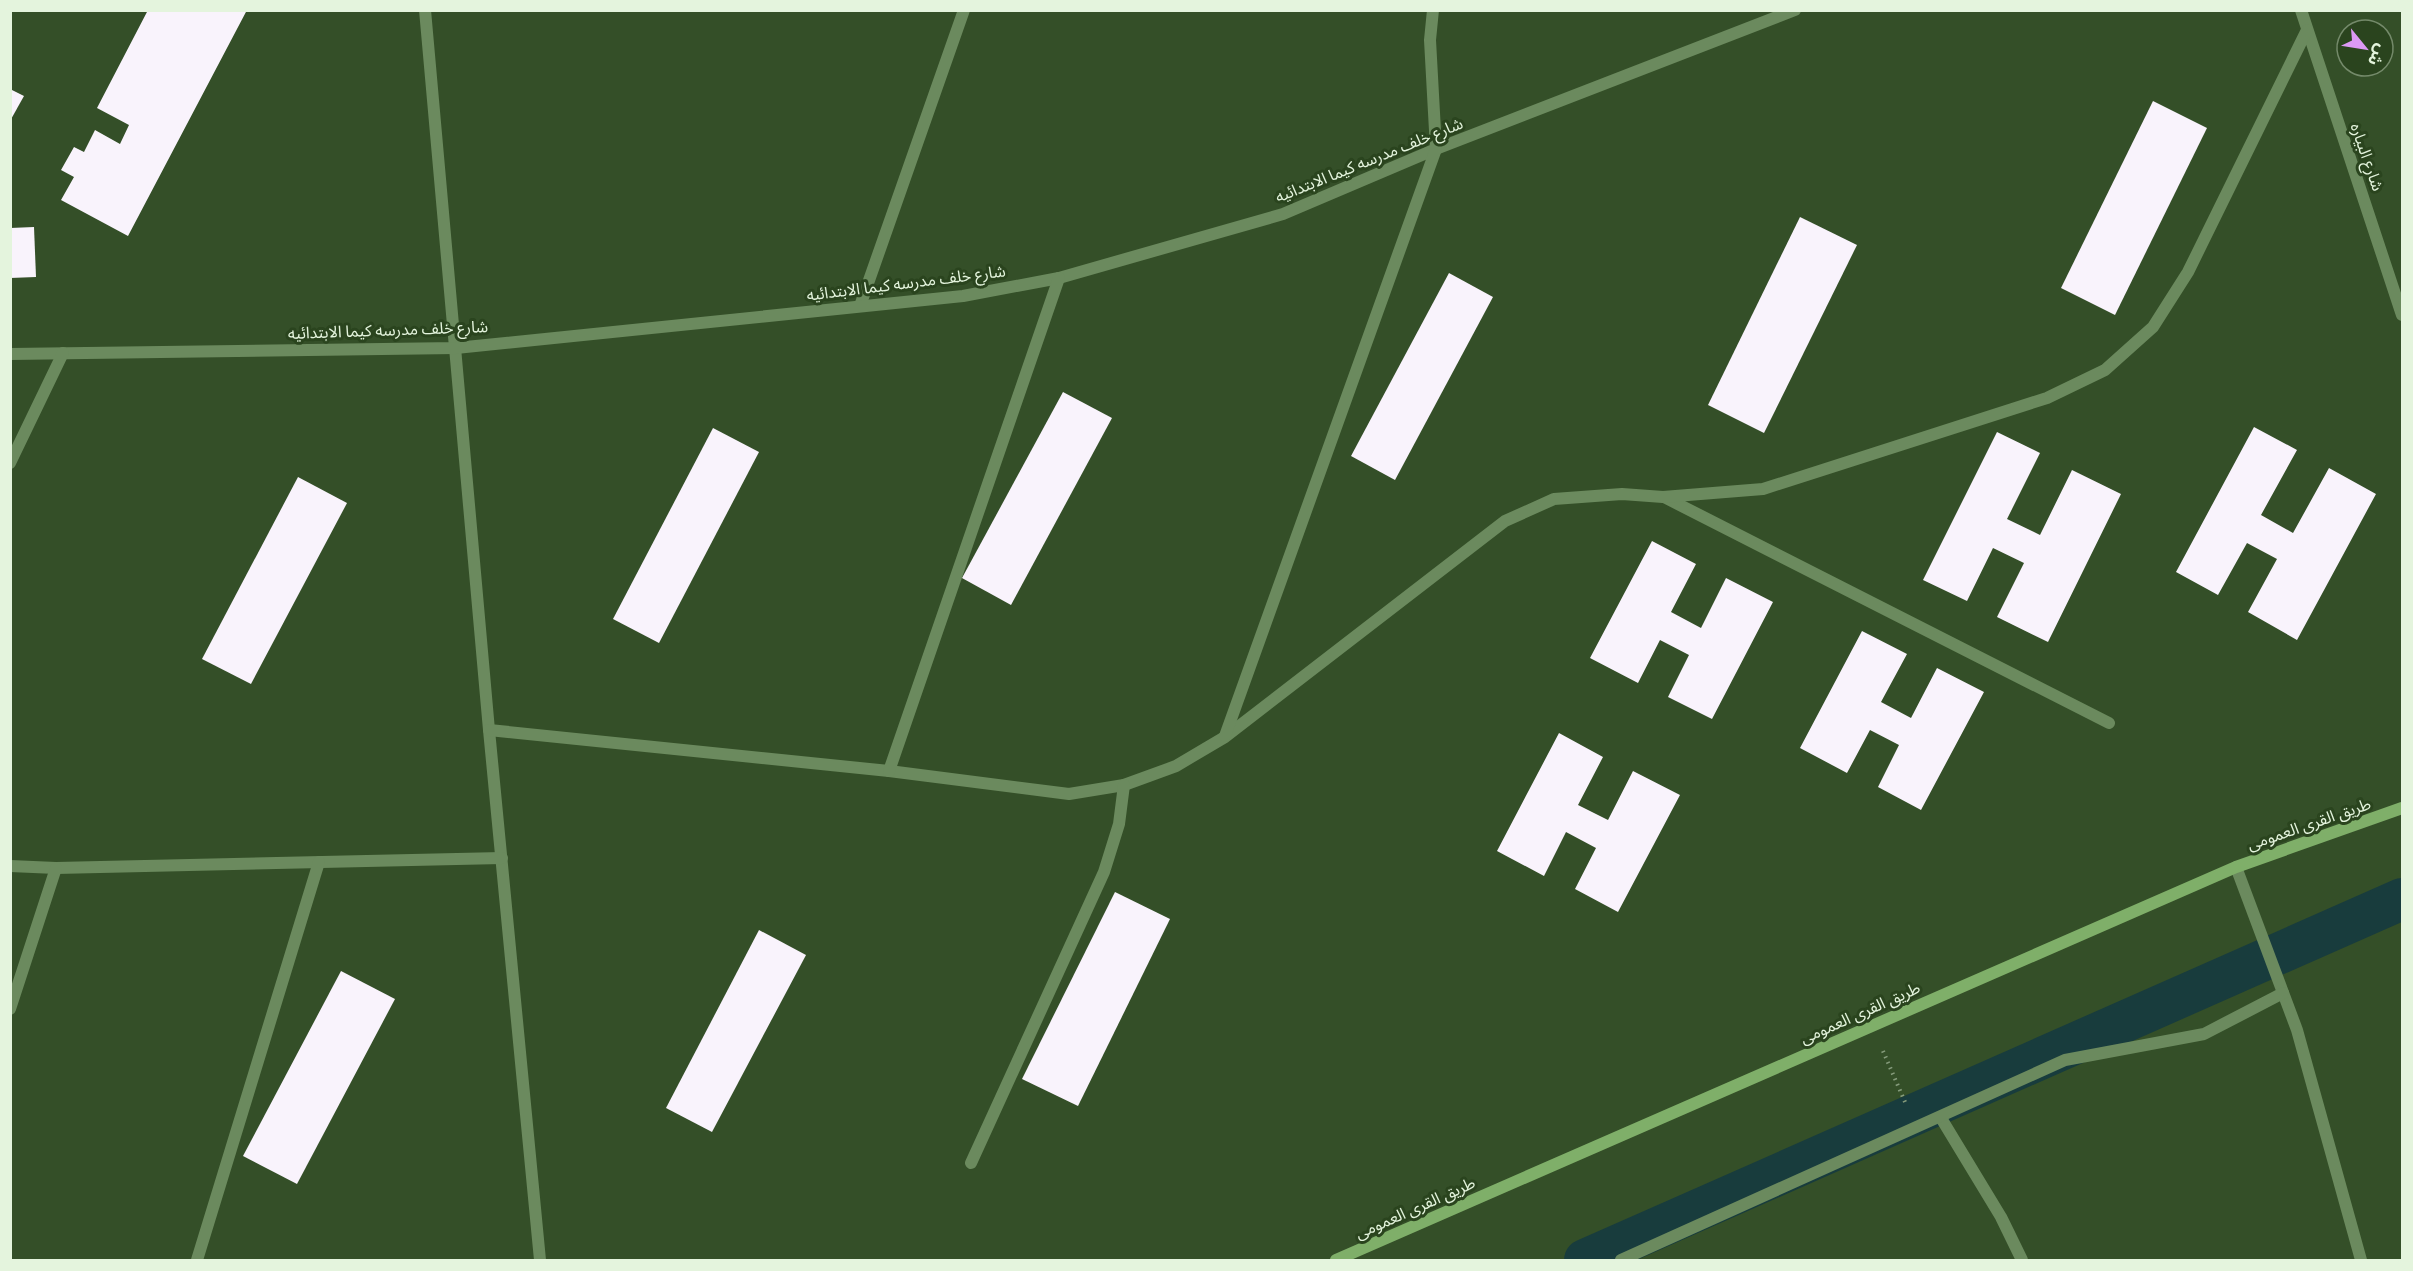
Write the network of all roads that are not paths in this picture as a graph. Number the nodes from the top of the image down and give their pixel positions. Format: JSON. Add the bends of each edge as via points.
{"nodes":[{"id":1,"x":425,"y":10,"type":"edge"},
{"id":2,"x":964,"y":10,"type":"edge"},
{"id":3,"x":1433,"y":10,"type":"edge"},
{"id":4,"x":1795,"y":10,"type":"edge"},
{"id":5,"x":2301,"y":10,"type":"edge"},
{"id":6,"x":2307,"y":30,"type":"junction"},
{"id":7,"x":1436,"y":149,"type":"junction"},
{"id":8,"x":1059,"y":278,"type":"junction"},
{"id":9,"x":860,"y":306,"type":"junction"},
{"id":10,"x":2403,"y":315,"type":"edge"},
{"id":11,"x":456,"y":348,"type":"junction"},
{"id":12,"x":63,"y":353,"type":"junction"},
{"id":13,"x":10,"y":354,"type":"edge"},
{"id":14,"x":10,"y":463,"type":"edge"},
{"id":15,"x":1663,"y":497,"type":"junction"},
{"id":16,"x":2109,"y":723,"type":"dead end"},
{"id":17,"x":489,"y":730,"type":"junction"},
{"id":18,"x":1225,"y":737,"type":"junction"},
{"id":19,"x":889,"y":771,"type":"junction"},
{"id":20,"x":1124,"y":785,"type":"junction"},
{"id":21,"x":2403,"y":808,"type":"edge"},
{"id":22,"x":502,"y":858,"type":"junction"},
{"id":23,"x":319,"y":862,"type":"junction"},
{"id":24,"x":10,"y":866,"type":"edge"},
{"id":25,"x":2236,"y":867,"type":"junction"},
{"id":26,"x":56,"y":868,"type":"junction"},
{"id":27,"x":2283,"y":993,"type":"junction"},
{"id":28,"x":10,"y":1009,"type":"edge"},
{"id":29,"x":1941,"y":1118,"type":"junction"},
{"id":30,"x":971,"y":1163,"type":"dead end"},
{"id":31,"x":197,"y":1260,"type":"edge"},
{"id":32,"x":540,"y":1260,"type":"edge"},
{"id":33,"x":1336,"y":1260,"type":"edge"},
{"id":34,"x":1621,"y":1260,"type":"edge"},
{"id":35,"x":2022,"y":1260,"type":"edge"},
{"id":36,"x":2361,"y":1260,"type":"edge"}],
"edges":[{"from":1,"to":11,"type":"street"},
{"from":2,"to":9,"type":"street"},
{"from":3,"to":7,"type":"street","via":[[1430,40]]},
{"from":4,"to":7,"type":"street","name":"شارع خلف مدرسه كيما الابتدائيه"},
{"from":5,"to":6,"type":"street","name":"شارع البياره"},
{"from":6,"to":10,"type":"street","name":"شارع البياره"},
{"from":6,"to":15,"type":"street","via":[[2188,272],[2153,327],[2105,370],[2047,398],[1763,489]]},
{"from":7,"to":8,"type":"street","name":"شارع خلف مدرسه كيما الابتدائيه","via":[[1283,214]]},
{"from":7,"to":18,"type":"street"},
{"from":8,"to":9,"type":"street","name":"شارع خلف مدرسه كيما الابتدائيه","via":[[963,296]]},
{"from":8,"to":19,"type":"street"},
{"from":9,"to":11,"type":"street","name":"شارع خلف مدرسه كيما الابتدائيه"},
{"from":11,"to":12,"type":"street","name":"شارع خلف مدرسه كيما الابتدائيه"},
{"from":11,"to":17,"type":"street"},
{"from":12,"to":13,"type":"street","name":"شارع خلف مدرسه كيما الابتدائيه"},
{"from":12,"to":14,"type":"street"},
{"from":15,"to":16,"type":"street"},
{"from":15,"to":18,"type":"street","via":[[1554,499],[1505,521]]},
{"from":17,"to":19,"type":"street"},
{"from":17,"to":22,"type":"street"},
{"from":18,"to":20,"type":"street","via":[[1176,766]]},
{"from":19,"to":20,"type":"street","via":[[1069,794]]},
{"from":20,"to":30,"type":"street","via":[[1119,824],[1104,872]]},
{"from":21,"to":25,"type":"street","name":"طريق القرى العمومى"},
{"from":22,"to":23,"type":"street"},
{"from":22,"to":32,"type":"street"},
{"from":23,"to":26,"type":"street"},
{"from":23,"to":31,"type":"street"},
{"from":24,"to":26,"type":"street"},
{"from":25,"to":27,"type":"street"},
{"from":25,"to":33,"type":"street","name":"طريق القرى العمومى"},
{"from":26,"to":28,"type":"street"},
{"from":27,"to":29,"type":"street","via":[[2204,1034],[2065,1060]]},
{"from":27,"to":36,"type":"street","via":[[2329,1138]]},
{"from":29,"to":34,"type":"street"},
{"from":29,"to":35,"type":"street","via":[[2001,1217]]}]}
